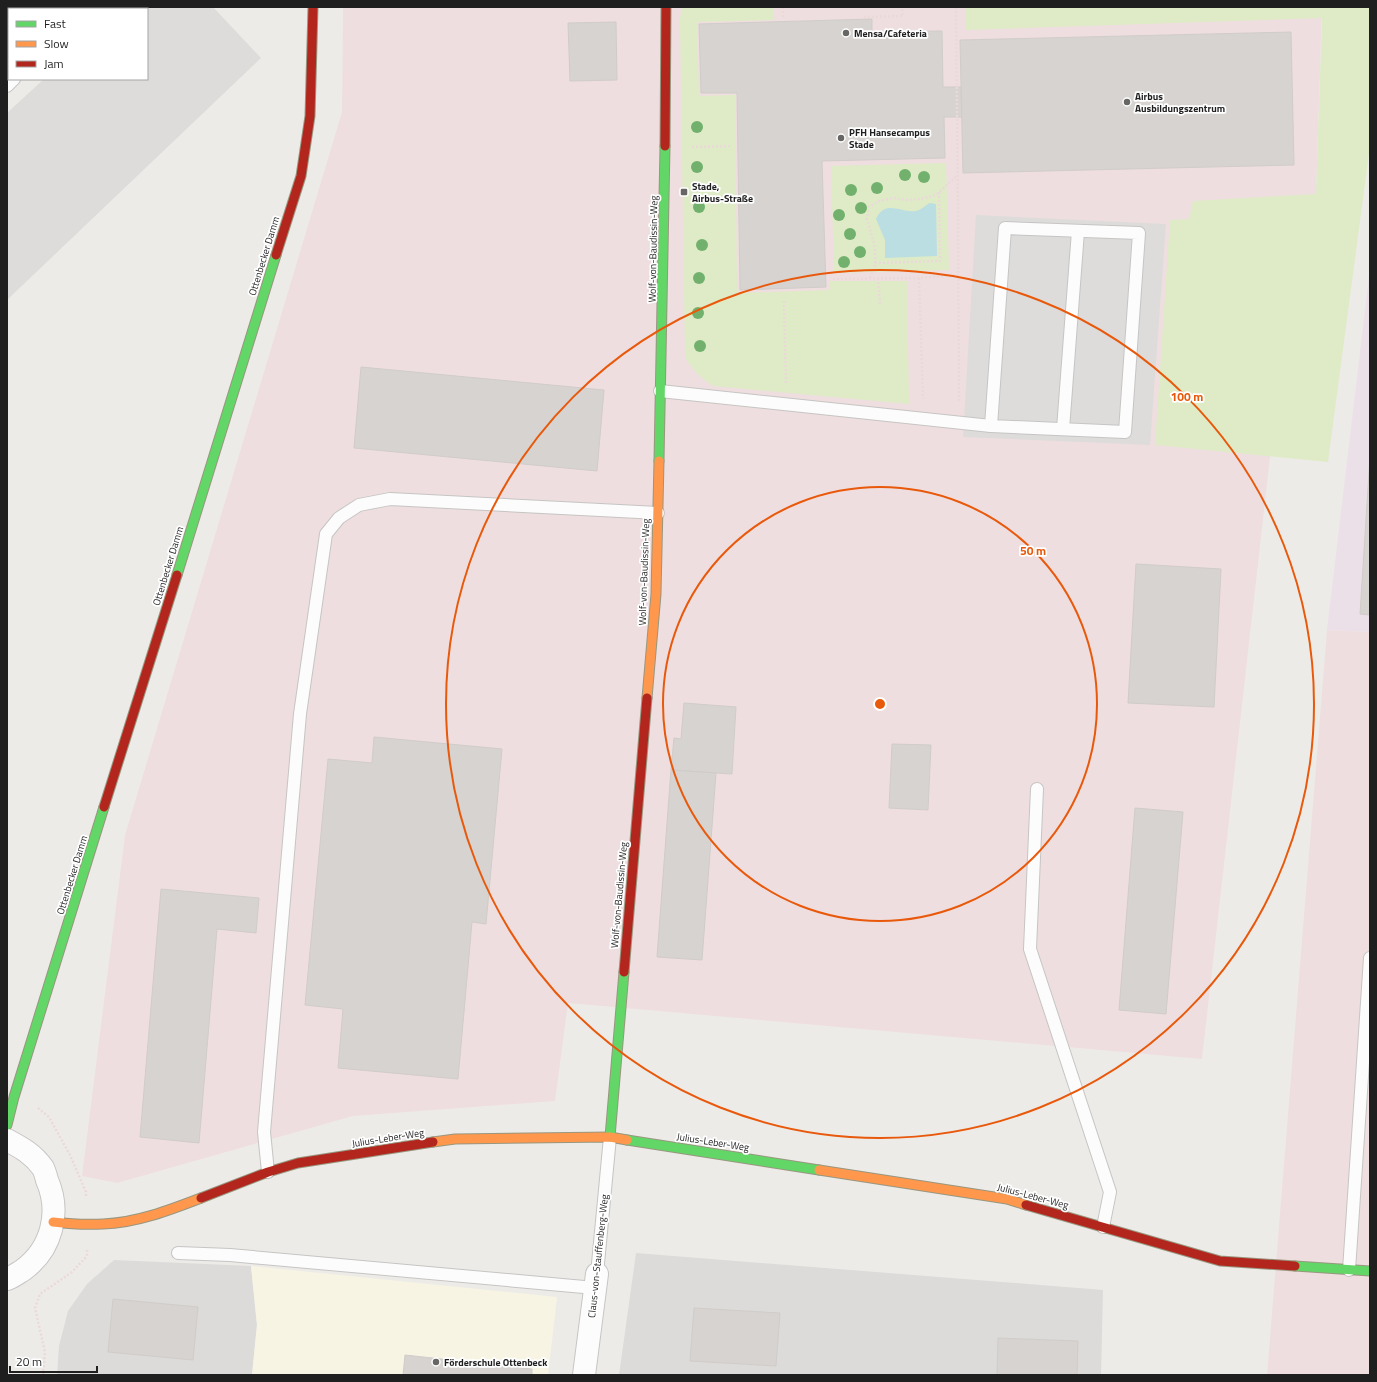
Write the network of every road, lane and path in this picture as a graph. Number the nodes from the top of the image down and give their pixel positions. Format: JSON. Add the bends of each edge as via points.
{"nodes":[{"id":1,"x":313,"y":7,"type":"edge"},
{"id":2,"x":666,"y":7,"type":"edge"},
{"id":3,"x":783,"y":7,"type":"edge"},
{"id":4,"x":902,"y":7,"type":"edge"},
{"id":5,"x":956,"y":7,"type":"edge"},
{"id":6,"x":864,"y":17,"type":"dead end"},
{"id":7,"x":783,"y":18,"type":"dead end"},
{"id":8,"x":730,"y":146,"type":"dead end"},
{"id":9,"x":685,"y":147,"type":"dead end"},
{"id":10,"x":958,"y":175,"type":"junction"},
{"id":11,"x":939,"y":191,"type":"junction"},
{"id":12,"x":1078,"y":231,"type":"junction"},
{"id":13,"x":876,"y":263,"type":"junction"},
{"id":14,"x":958,"y":275,"type":"junction"},
{"id":15,"x":870,"y":278,"type":"junction"},
{"id":16,"x":878,"y":278,"type":"junction"},
{"id":17,"x":919,"y":278,"type":"junction"},
{"id":18,"x":833,"y":279,"type":"dead end"},
{"id":19,"x":784,"y":301,"type":"dead end"},
{"id":20,"x":880,"y":306,"type":"dead end"},
{"id":21,"x":786,"y":390,"type":"dead end"},
{"id":22,"x":660,"y":391,"type":"junction"},
{"id":23,"x":923,"y":402,"type":"dead end"},
{"id":24,"x":958,"y":405,"type":"dead end"},
{"id":25,"x":991,"y":426,"type":"junction"},
{"id":26,"x":1063,"y":429,"type":"junction"},
{"id":27,"x":658,"y":513,"type":"junction"},
{"id":28,"x":1037,"y":789,"type":"dead end"},
{"id":29,"x":1370,"y":958,"type":"edge"},
{"id":30,"x":7,"y":1125,"type":"edge"},
{"id":31,"x":610,"y":1137,"type":"junction"},
{"id":32,"x":7,"y":1140,"type":"edge"},
{"id":33,"x":268,"y":1172,"type":"junction"},
{"id":34,"x":53,"y":1222,"type":"junction"},
{"id":35,"x":1104,"y":1227,"type":"junction"},
{"id":36,"x":178,"y":1253,"type":"dead end"},
{"id":37,"x":1349,"y":1270,"type":"junction"},
{"id":38,"x":1370,"y":1271,"type":"edge"},
{"id":39,"x":7,"y":1279,"type":"edge"},
{"id":40,"x":596,"y":1281,"type":"junction"},
{"id":41,"x":584,"y":1375,"type":"edge"}],
"edges":[{"from":1,"to":30,"type":"street","name":"Ottenbecker Damm","via":[[310,116],[301,176]]},
{"from":2,"to":22,"type":"street","name":"Wolf-von-Baudissin-Weg","via":[[665,201]]},
{"from":3,"to":7,"type":"path"},
{"from":4,"to":6,"type":"path","via":[[902,16]]},
{"from":5,"to":10,"type":"path"},
{"from":8,"to":9,"type":"path"},
{"from":10,"to":11,"type":"path"},
{"from":10,"to":14,"type":"path"},
{"from":11,"to":13,"type":"path","via":[[936,195],[921,199],[895,198],[879,201],[869,207],[867,219],[876,247]]},
{"from":11,"to":13,"type":"path","via":[[940,261]]},
{"from":12,"to":25,"type":"lane","via":[[1005,228]]},
{"from":12,"to":26,"type":"lane"},
{"from":12,"to":26,"type":"lane","via":[[1139,233],[1125,432]]},
{"from":13,"to":15,"type":"path"},
{"from":14,"to":17,"type":"path"},
{"from":14,"to":24,"type":"path"},
{"from":15,"to":16,"type":"path"},
{"from":15,"to":18,"type":"path"},
{"from":16,"to":17,"type":"path"},
{"from":16,"to":20,"type":"path"},
{"from":17,"to":23,"type":"path"},
{"from":19,"to":21,"type":"path"},
{"from":22,"to":25,"type":"lane"},
{"from":22,"to":27,"type":"street","name":"Wolf-von-Baudissin-Weg"},
{"from":25,"to":26,"type":"lane"},
{"from":27,"to":31,"type":"street","name":"Wolf-von-Baudissin-Weg","via":[[656,594]]},
{"from":27,"to":33,"type":"lane","via":[[390,499],[359,505],[339,518],[326,534],[300,714],[264,1132]]},
{"from":28,"to":35,"type":"lane","via":[[1030,949],[1110,1192]]},
{"from":29,"to":37,"type":"lane"},
{"from":31,"to":33,"type":"street","name":"Julius-Leber-Weg","via":[[455,1139],[298,1163]]},
{"from":31,"to":35,"type":"street","name":"Julius-Leber-Weg","via":[[1007,1199]]},
{"from":31,"to":40,"type":"lane","name":"Claus-von-Stauffenberg-Weg"},
{"from":32,"to":34,"type":"street","via":[[26,1150],[43,1169],[53,1193]]},
{"from":33,"to":34,"type":"street","name":"Julius-Leber-Weg","via":[[175,1208],[130,1220],[104,1224]]},
{"from":34,"to":39,"type":"street","via":[[47,1242],[32,1263]]},
{"from":35,"to":37,"type":"street","name":"Julius-Leber-Weg","via":[[1220,1261]]},
{"from":36,"to":40,"type":"lane"},
{"from":37,"to":38,"type":"street","name":"Julius-Leber-Weg"},
{"from":40,"to":41,"type":"street","name":"Claus-von-Stauffenberg-Weg"}]}
